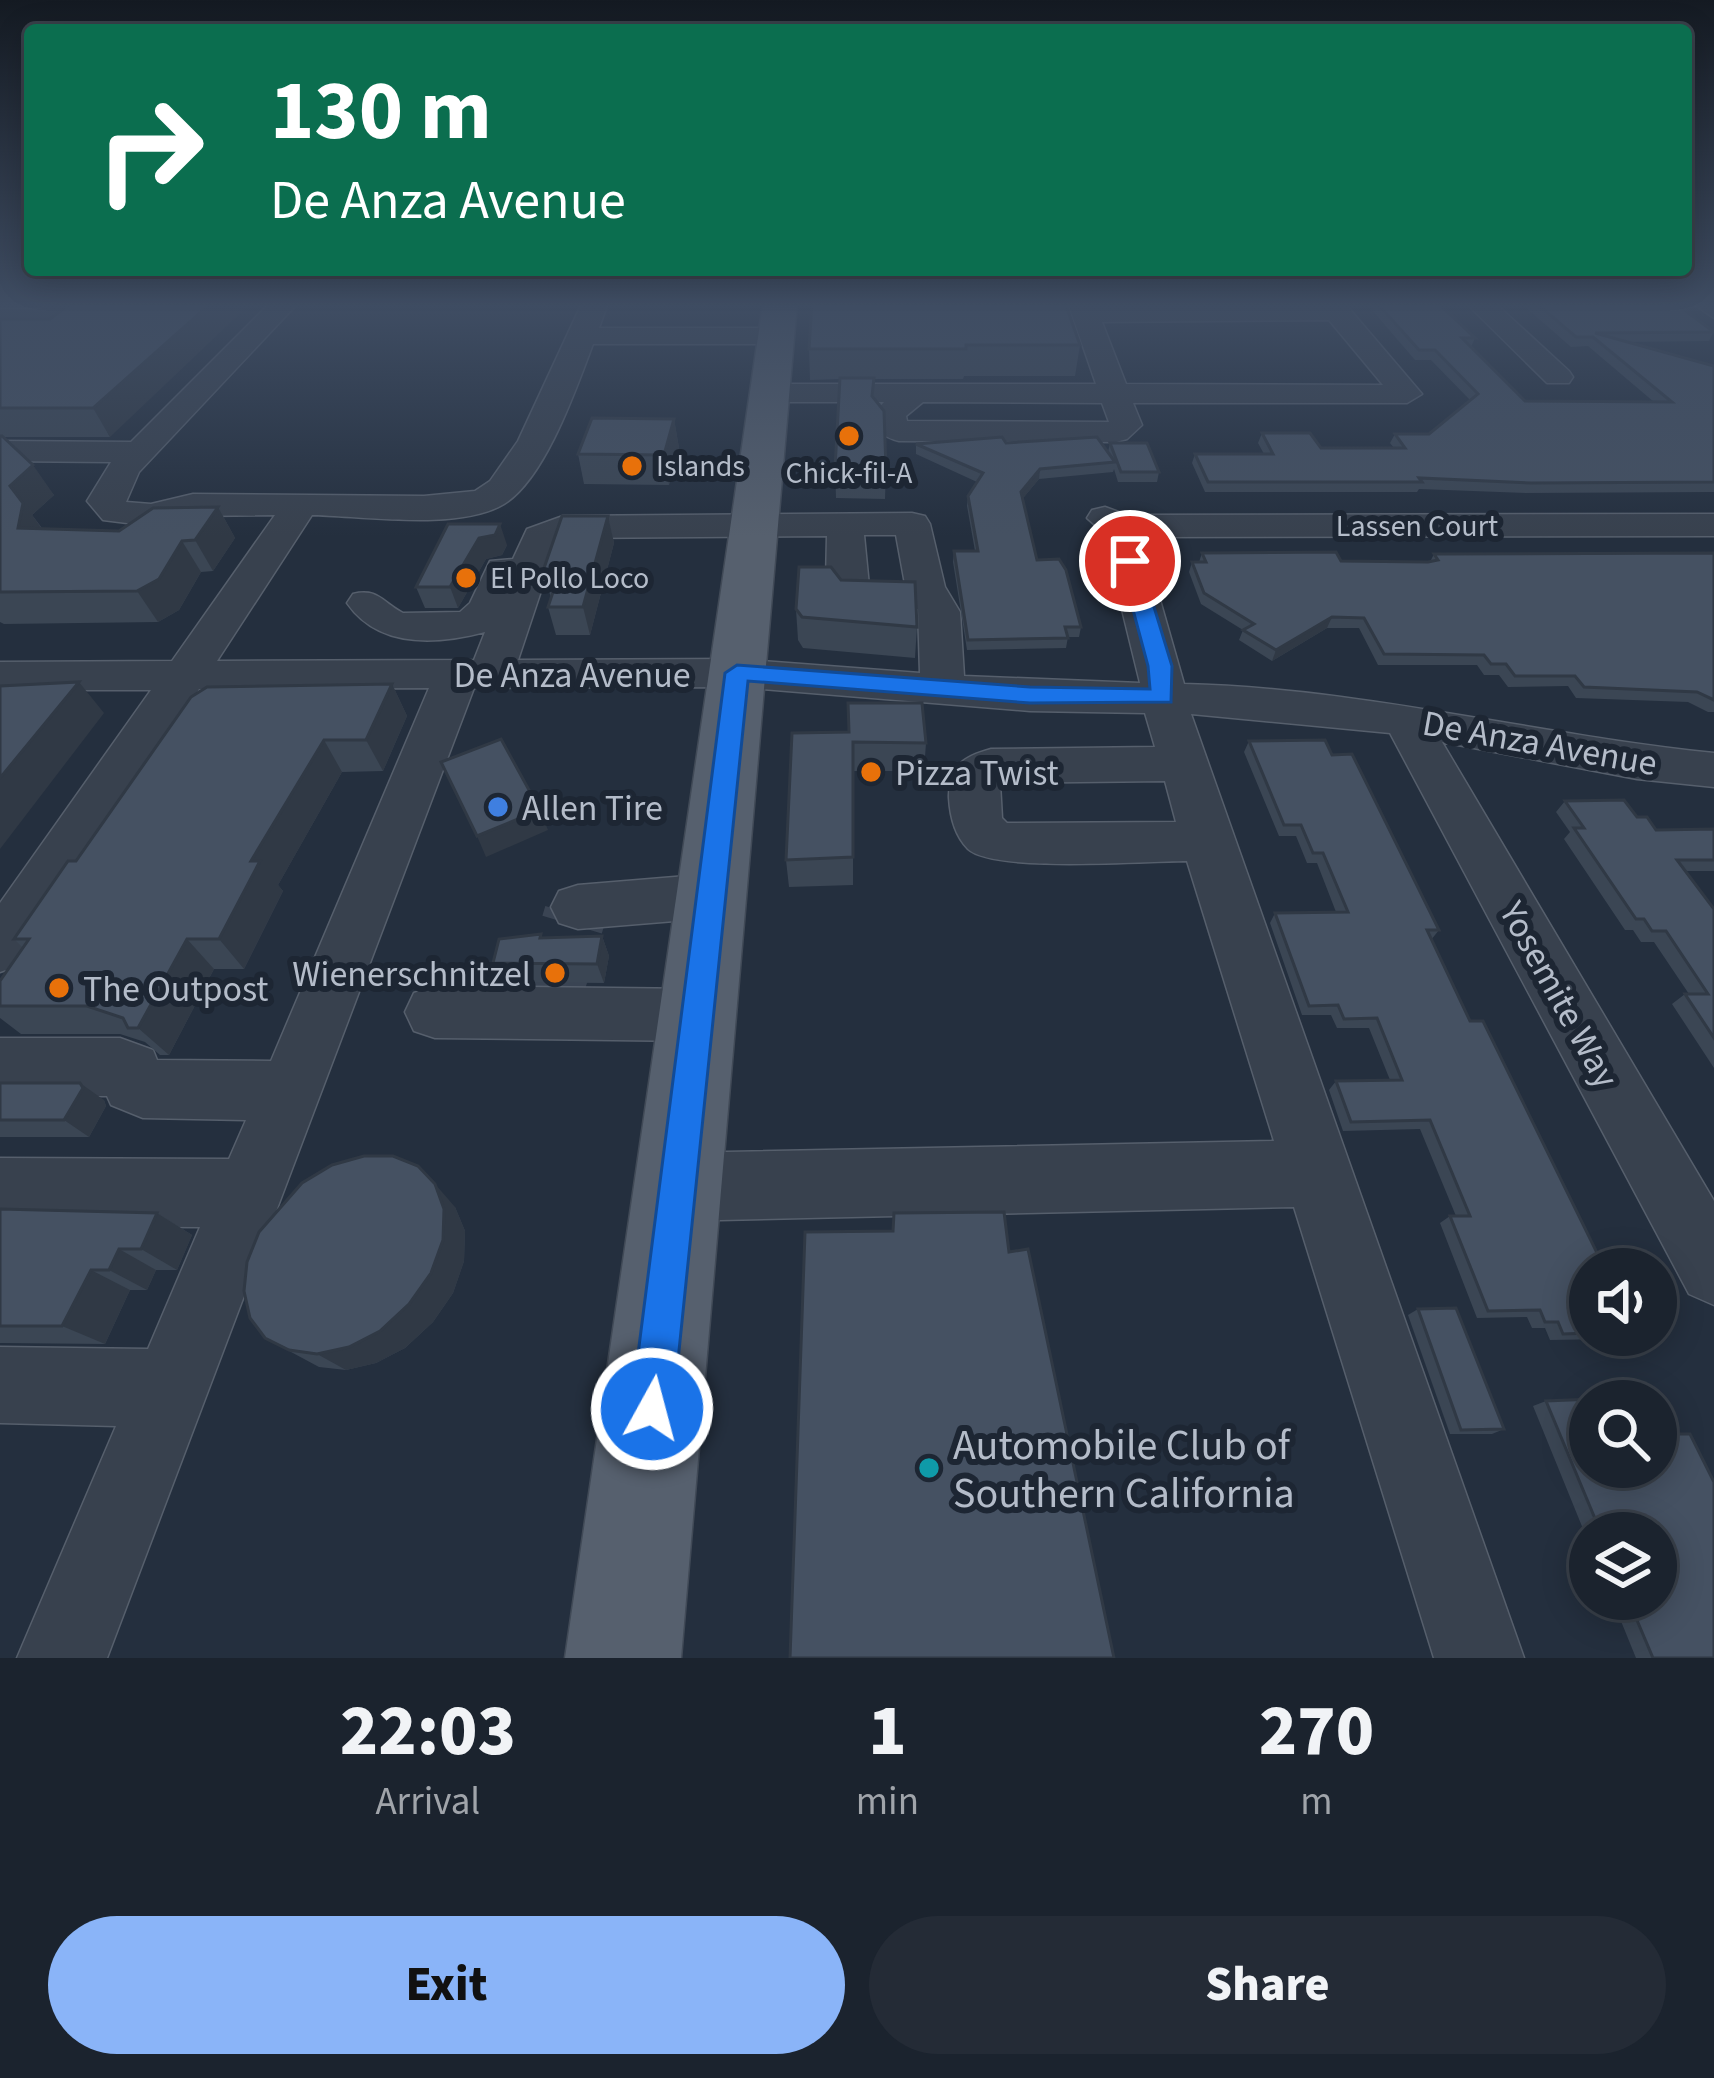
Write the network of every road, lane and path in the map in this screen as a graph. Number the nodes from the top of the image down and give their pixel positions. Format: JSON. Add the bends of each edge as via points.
{"nodes":[{"id":1,"x":209,"y":380,"type":"edge"},
{"id":2,"x":560,"y":380,"type":"edge"},
{"id":3,"x":771,"y":380,"type":"edge"},
{"id":4,"x":1110,"y":380,"type":"edge"},
{"id":5,"x":1395,"y":380,"type":"edge"},
{"id":6,"x":916,"y":392,"type":"junction"},
{"id":7,"x":770,"y":393,"type":"junction"},
{"id":8,"x":1115,"y":393,"type":"junction"},
{"id":9,"x":0,"y":451,"type":"edge"},
{"id":10,"x":139,"y":452,"type":"junction"},
{"id":11,"x":493,"y":498,"type":"junction"},
{"id":12,"x":301,"y":504,"type":"junction"},
{"id":13,"x":1714,"y":525,"type":"edge"},
{"id":14,"x":845,"y":526,"type":"junction"},
{"id":15,"x":754,"y":528,"type":"junction"},
{"id":16,"x":925,"y":587,"type":"junction"},
{"id":17,"x":367,"y":603,"type":"dead end"},
{"id":18,"x":737,"y":673,"type":"junction"},
{"id":19,"x":474,"y":674,"type":"junction"},
{"id":20,"x":187,"y":675,"type":"junction"},
{"id":21,"x":0,"y":676,"type":"edge"},
{"id":22,"x":943,"y":690,"type":"junction"},
{"id":23,"x":1162,"y":697,"type":"junction"},
{"id":24,"x":1406,"y":719,"type":"junction"},
{"id":25,"x":1184,"y":764,"type":"junction"},
{"id":26,"x":1714,"y":770,"type":"edge"},
{"id":27,"x":1208,"y":841,"type":"junction"},
{"id":28,"x":711,"y":896,"type":"junction"},
{"id":29,"x":578,"y":907,"type":"dead end"},
{"id":30,"x":0,"y":948,"type":"edge"},
{"id":31,"x":435,"y":1012,"type":"dead end"},
{"id":32,"x":697,"y":1015,"type":"junction"},
{"id":33,"x":0,"y":1067,"type":"edge"},
{"id":34,"x":289,"y":1090,"type":"junction"},
{"id":35,"x":1318,"y":1173,"type":"junction"},
{"id":36,"x":677,"y":1187,"type":"junction"},
{"id":37,"x":0,"y":1192,"type":"edge"},
{"id":38,"x":249,"y":1193,"type":"junction"},
{"id":39,"x":1714,"y":1269,"type":"edge"},
{"id":40,"x":0,"y":1385,"type":"edge"},
{"id":41,"x":171,"y":1388,"type":"junction"},
{"id":42,"x":62,"y":1658,"type":"edge"},
{"id":43,"x":623,"y":1658,"type":"edge"},
{"id":44,"x":1479,"y":1658,"type":"edge"}],
"edges":[{"from":1,"to":10,"type":"street"},
{"from":2,"to":11,"type":"street","via":[[520,466]]},
{"from":3,"to":7,"type":"main road"},
{"from":4,"to":8,"type":"street"},
{"from":5,"to":8,"type":"street","via":[[1407,394]]},
{"from":6,"to":7,"type":"street"},
{"from":6,"to":8,"type":"street"},
{"from":6,"to":8,"type":"street","via":[[890,413],[899,431],[1115,432],[1126,425]]},
{"from":7,"to":15,"type":"main road"},
{"from":9,"to":10,"type":"street"},
{"from":10,"to":12,"type":"street","via":[[110,486],[105,501],[116,512]]},
{"from":11,"to":12,"type":"street"},
{"from":11,"to":17,"type":"street","via":[[522,527],[483,616],[461,624],[386,623]]},
{"from":12,"to":20,"type":"street"},
{"from":13,"to":23,"type":"street","name":"Lassen Court","via":[[1113,522],[1160,666]]},
{"from":14,"to":15,"type":"street"},
{"from":14,"to":16,"type":"street","via":[[912,524]]},
{"from":14,"to":16,"type":"street","via":[[846,581],[856,598],[911,599]]},
{"from":15,"to":18,"type":"main road"},
{"from":15,"to":19,"type":"street","via":[[547,532]]},
{"from":16,"to":22,"type":"street","via":[[940,612]]},
{"from":18,"to":19,"type":"street","name":"De Anza Avenue"},
{"from":18,"to":22,"type":"street","name":"De Anza Avenue"},
{"from":18,"to":28,"type":"main road"},
{"from":19,"to":20,"type":"street","name":"De Anza Avenue"},
{"from":19,"to":34,"type":"street"},
{"from":20,"to":21,"type":"street","name":"De Anza Avenue"},
{"from":20,"to":30,"type":"street"},
{"from":22,"to":23,"type":"street","name":"De Anza Avenue"},
{"from":23,"to":24,"type":"street","name":"De Anza Avenue"},
{"from":23,"to":25,"type":"street"},
{"from":24,"to":26,"type":"street","name":"De Anza Avenue"},
{"from":24,"to":39,"type":"street","name":"Yosemite Way"},
{"from":25,"to":27,"type":"street"},
{"from":25,"to":27,"type":"street","via":[[991,766],[973,777],[978,830],[1002,843]]},
{"from":27,"to":35,"type":"street"},
{"from":28,"to":29,"type":"street"},
{"from":28,"to":32,"type":"main road"},
{"from":31,"to":32,"type":"street"},
{"from":32,"to":36,"type":"main road"},
{"from":33,"to":34,"type":"street","via":[[120,1067],[143,1089]]},
{"from":34,"to":38,"type":"street"},
{"from":35,"to":36,"type":"street"},
{"from":35,"to":44,"type":"street"},
{"from":36,"to":43,"type":"main road"},
{"from":37,"to":38,"type":"street"},
{"from":38,"to":41,"type":"street"},
{"from":40,"to":41,"type":"street"},
{"from":41,"to":42,"type":"street"}]}
